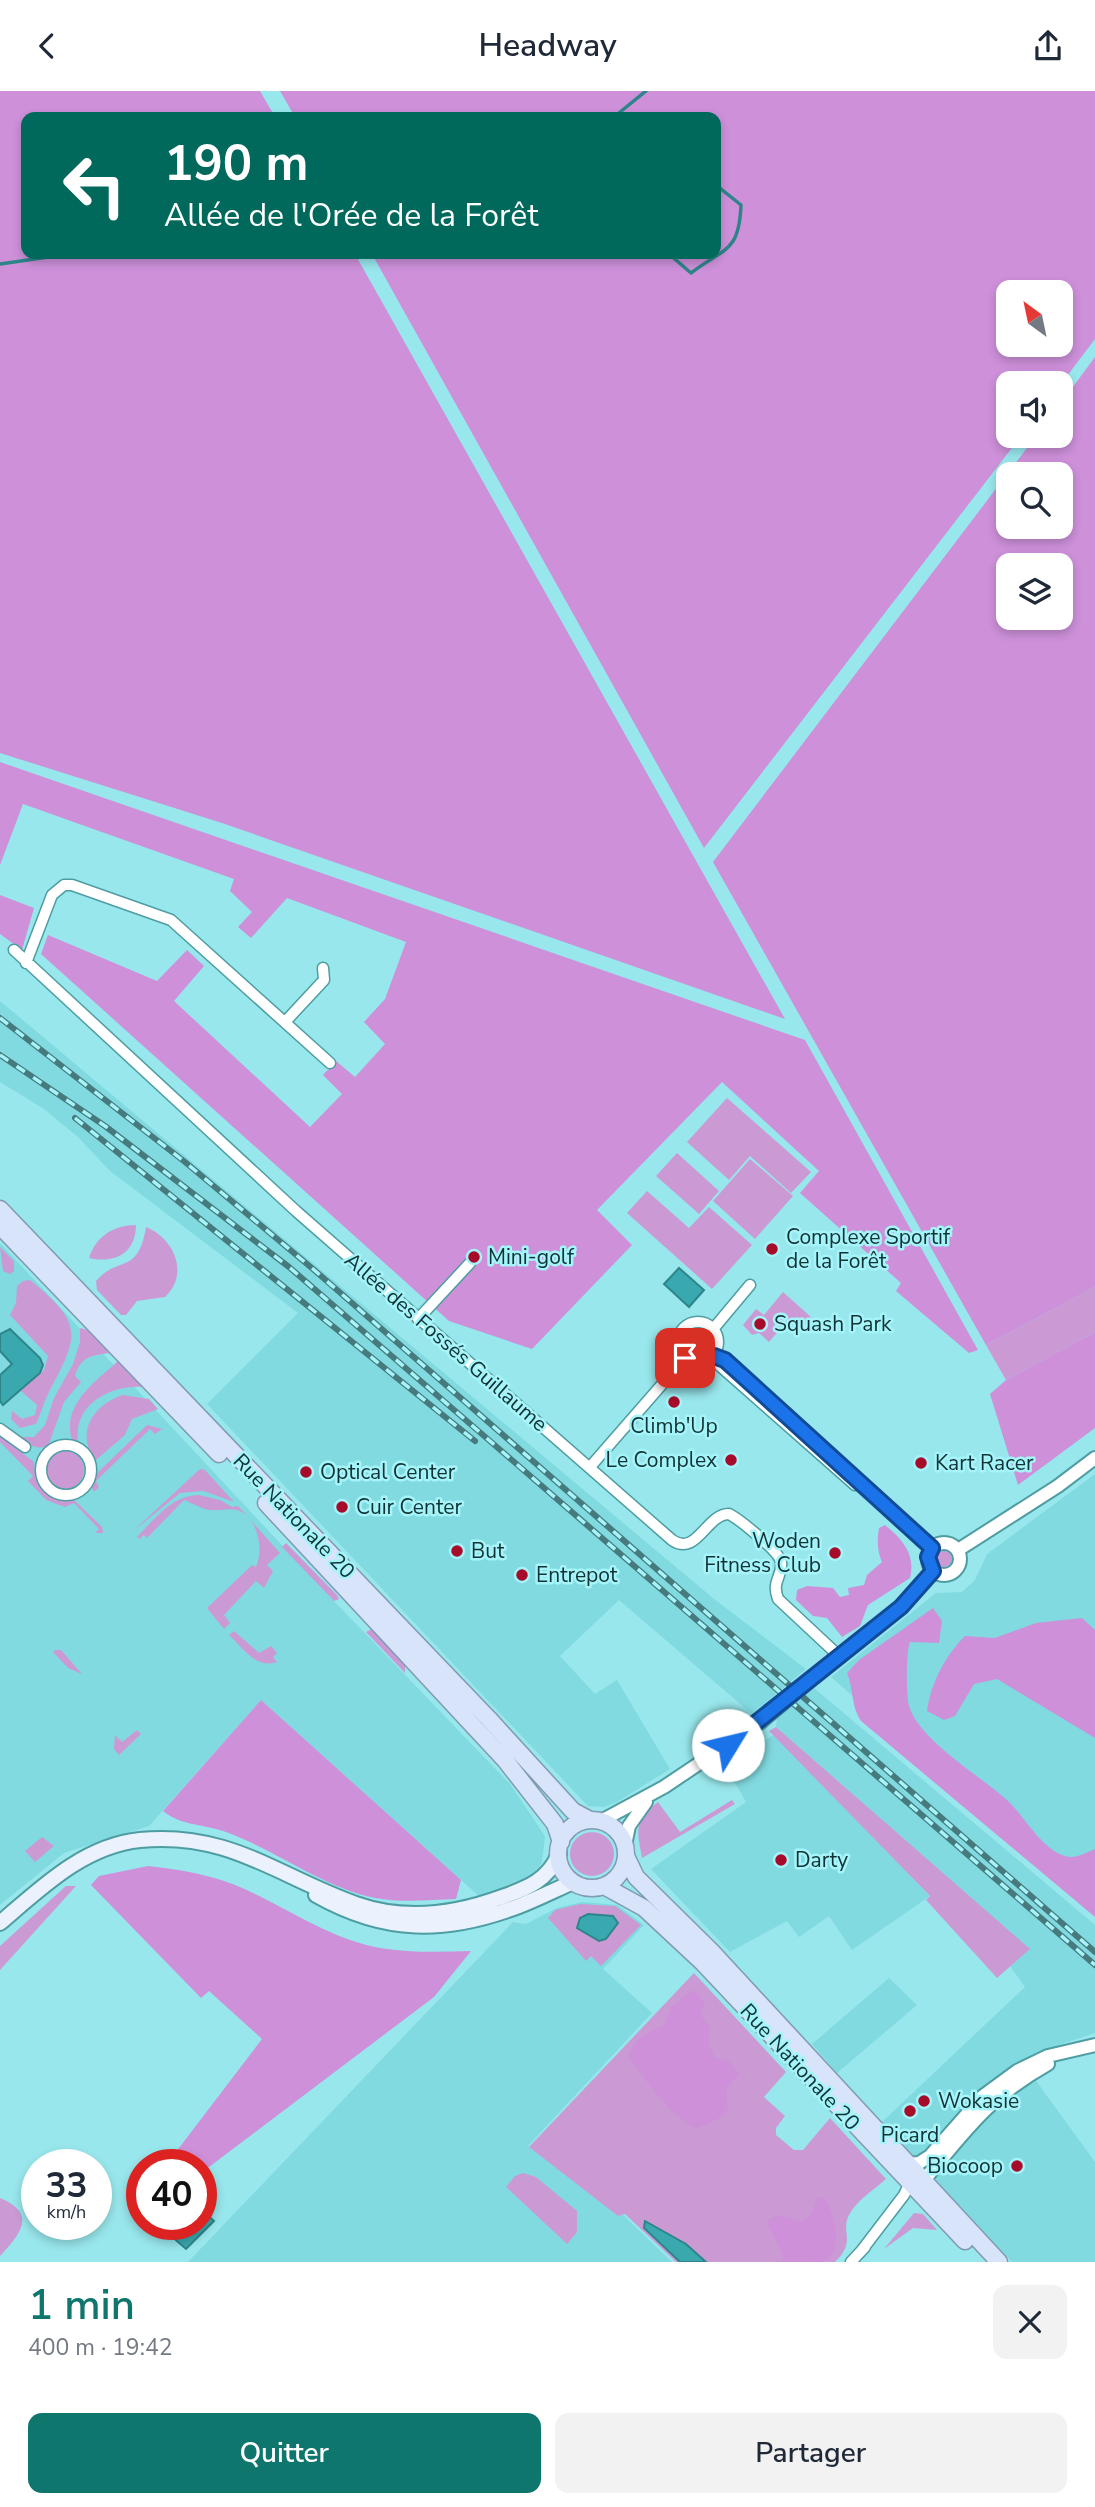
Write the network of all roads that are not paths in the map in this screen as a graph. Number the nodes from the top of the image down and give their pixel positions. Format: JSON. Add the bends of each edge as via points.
{"nodes":[{"id":1,"x":14,"y":950,"type":"dead end"},
{"id":2,"x":26,"y":963,"type":"junction"},
{"id":3,"x":323,"y":968,"type":"dead end"},
{"id":4,"x":285,"y":1023,"type":"junction"},
{"id":5,"x":330,"y":1063,"type":"dead end"},
{"id":6,"x":0,"y":1209,"type":"edge"},
{"id":7,"x":0,"y":1226,"type":"edge"},
{"id":8,"x":470,"y":1263,"type":"dead end"},
{"id":9,"x":750,"y":1285,"type":"dead end"},
{"id":10,"x":418,"y":1319,"type":"junction"},
{"id":11,"x":713,"y":1328,"type":"junction"},
{"id":12,"x":716,"y":1357,"type":"junction"},
{"id":13,"x":685,"y":1358,"type":"junction"},
{"id":14,"x":0,"y":1429,"type":"edge"},
{"id":15,"x":59,"y":1446,"type":"joint"},
{"id":16,"x":25,"y":1447,"type":"dead end"},
{"id":17,"x":1095,"y":1458,"type":"edge"},
{"id":18,"x":590,"y":1467,"type":"junction"},
{"id":19,"x":932,"y":1548,"type":"junction"},
{"id":20,"x":958,"y":1551,"type":"junction"},
{"id":21,"x":933,"y":1571,"type":"junction"},
{"id":22,"x":836,"y":1659,"type":"junction"},
{"id":23,"x":664,"y":1787,"type":"junction"},
{"id":24,"x":595,"y":1821,"type":"junction"},
{"id":25,"x":560,"y":1848,"type":"junction"},
{"id":26,"x":626,"y":1851,"type":"junction"},
{"id":27,"x":573,"y":1882,"type":"junction"},
{"id":28,"x":604,"y":1886,"type":"junction"},
{"id":29,"x":517,"y":1899,"type":"junction"},
{"id":30,"x":0,"y":1923,"type":"edge"},
{"id":31,"x":1095,"y":2045,"type":"edge"},
{"id":32,"x":1070,"y":2052,"type":"junction"},
{"id":33,"x":912,"y":2176,"type":"junction"},
{"id":34,"x":852,"y":2260,"type":"edge"},
{"id":35,"x":985,"y":2262,"type":"edge"},
{"id":36,"x":999,"y":2262,"type":"edge"}],
"edges":[{"from":1,"to":2,"type":"street","name":"Allée des Fossés Guillaume"},
{"from":2,"to":4,"type":"street","via":[[52,895],[64,885],[72,885],[172,920]]},
{"from":2,"to":10,"type":"street","name":"Allée des Fossés Guillaume"},
{"from":3,"to":4,"type":"street","via":[[324,980]]},
{"from":4,"to":5,"type":"street"},
{"from":6,"to":24,"type":"main road","name":"Rue Nationale 20","via":[[573,1811]]},
{"from":7,"to":25,"type":"main road","name":"Rue Nationale 20","via":[[462,1712],[544,1808],[559,1831]]},
{"from":8,"to":10,"type":"street"},
{"from":9,"to":11,"type":"street"},
{"from":10,"to":18,"type":"street","name":"Allée des Fossés Guillaume"},
{"from":11,"to":12,"type":"street","via":[[719,1342]]},
{"from":11,"to":13,"type":"street","via":[[697,1322],[685,1327],[678,1345]]},
{"from":12,"to":13,"type":"street","via":[[703,1362]]},
{"from":12,"to":19,"type":"street","via":[[720,1366]]},
{"from":13,"to":18,"type":"street"},
{"from":14,"to":16,"type":"street"},
{"from":15,"to":15,"type":"street","via":[[43,1462],[45,1482],[62,1495],[77,1493],[91,1476],[89,1459],[79,1448]]},
{"from":17,"to":20,"type":"street"},
{"from":18,"to":22,"type":"street","name":"Allée des Fossés Guillaume","via":[[677,1543],[692,1542],[719,1515],[732,1515],[780,1557],[774,1587],[778,1599]]},
{"from":19,"to":20,"type":"street","via":[[946,1543]]},
{"from":19,"to":21,"type":"street","via":[[928,1557]]},
{"from":20,"to":21,"type":"street","via":[[961,1559],[955,1571],[942,1576]]},
{"from":21,"to":22,"type":"street","via":[[901,1607]]},
{"from":22,"to":23,"type":"street","bridge":true,"via":[[761,1721]]},
{"from":23,"to":24,"type":"street"},
{"from":23,"to":26,"type":"street","via":[[634,1817]]},
{"from":24,"to":25,"type":"main road","via":[[572,1827]]},
{"from":24,"to":26,"type":"main road","via":[[612,1826]]},
{"from":25,"to":27,"type":"main road","via":[[565,1875]]},
{"from":25,"to":29,"type":"main road","via":[[545,1877]]},
{"from":26,"to":28,"type":"main road","via":[[620,1874]]},
{"from":26,"to":33,"type":"main road","name":"Rue Nationale 20","via":[[636,1877],[712,1952]]},
{"from":27,"to":28,"type":"main road","via":[[588,1888]]},
{"from":27,"to":29,"type":"main road"},
{"from":28,"to":33,"type":"main road","name":"Rue Nationale 20","via":[[644,1907]]},
{"from":29,"to":30,"type":"main road","via":[[429,1914],[384,1911],[356,1904],[224,1847],[193,1840],[136,1840],[76,1862]]},
{"from":31,"to":32,"type":"street"},
{"from":32,"to":33,"type":"street","via":[[1010,2086],[937,2162]]},
{"from":32,"to":33,"type":"street","via":[[1048,2056],[991,2089],[984,2103]]},
{"from":33,"to":34,"type":"street"},
{"from":33,"to":34,"type":"street","via":[[879,2216]]},
{"from":33,"to":35,"type":"main road","name":"Rue Nationale 20"},
{"from":33,"to":36,"type":"main road","name":"Rue Nationale 20"}]}
